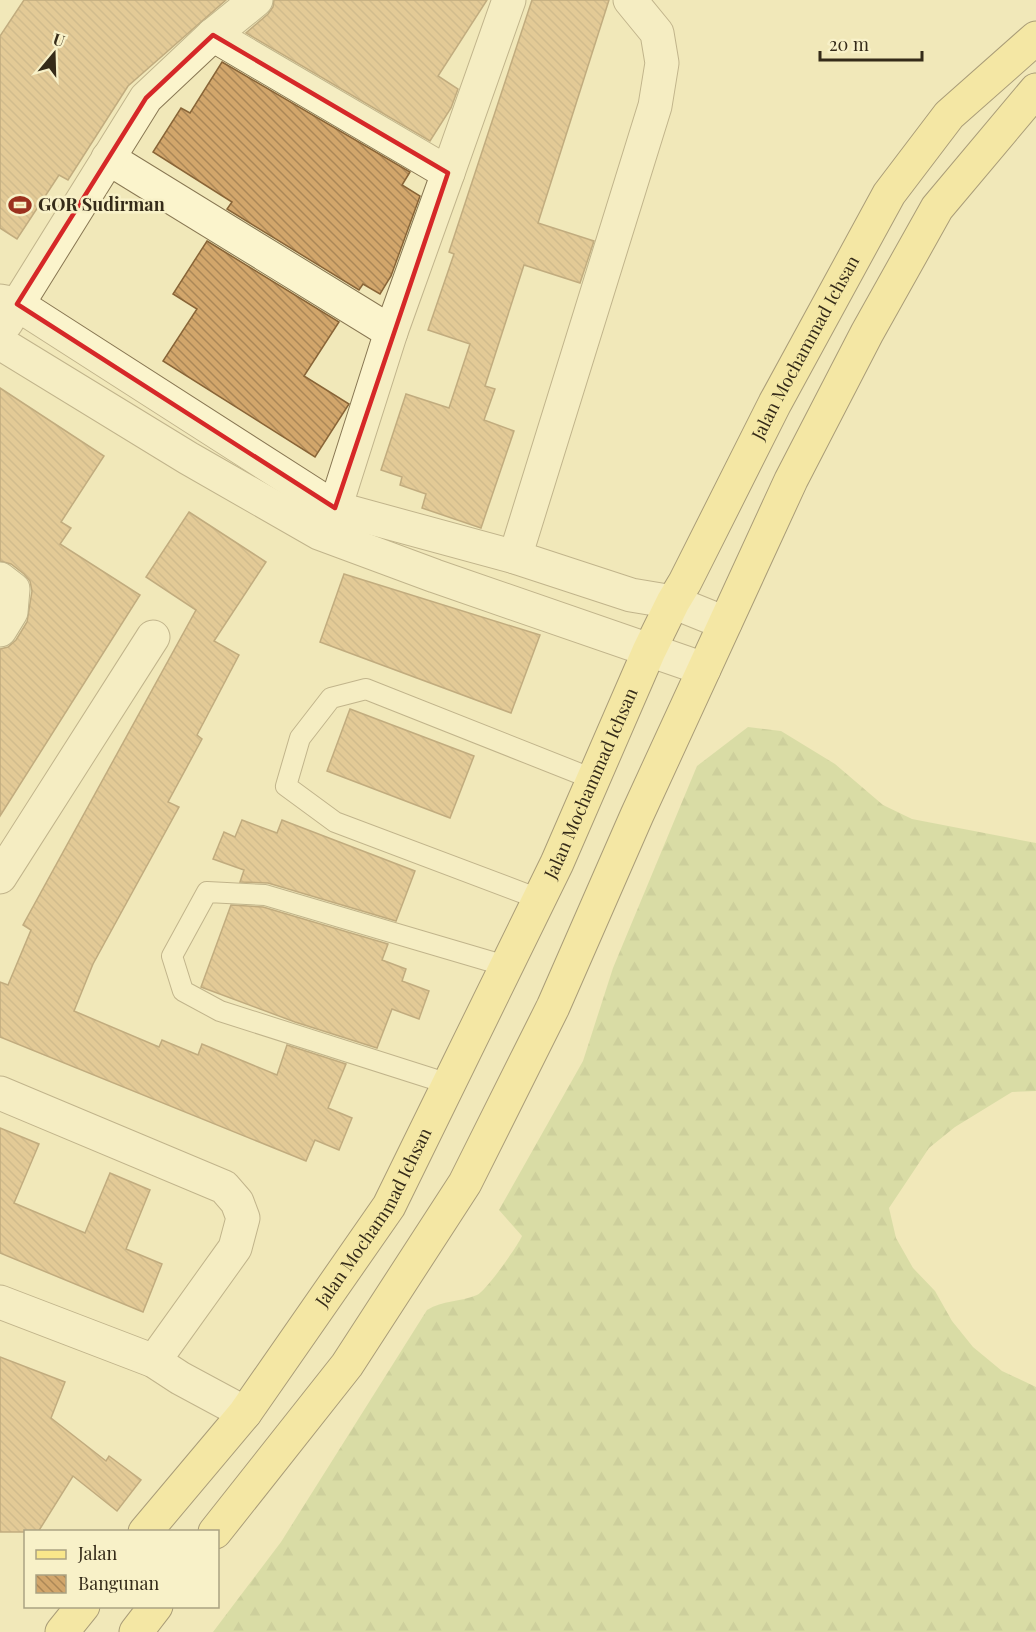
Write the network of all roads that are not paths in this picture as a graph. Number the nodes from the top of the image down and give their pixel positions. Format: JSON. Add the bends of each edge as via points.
{"nodes":[{"id":1,"x":256,"y":0,"type":"edge"},
{"id":2,"x":509,"y":0,"type":"edge"},
{"id":3,"x":630,"y":0,"type":"edge"},
{"id":4,"x":213,"y":35,"type":"junction"},
{"id":5,"x":1036,"y":39,"type":"edge"},
{"id":6,"x":1036,"y":90,"type":"edge"},
{"id":7,"x":108,"y":158,"type":"junction"},
{"id":8,"x":448,"y":173,"type":"junction"},
{"id":9,"x":8,"y":302,"type":"edge"},
{"id":10,"x":391,"y":332,"type":"junction"},
{"id":11,"x":0,"y":333,"type":"edge"},
{"id":12,"x":0,"y":343,"type":"edge"},
{"id":13,"x":335,"y":508,"type":"junction"},
{"id":14,"x":515,"y":557,"type":"junction"},
{"id":15,"x":0,"y":579,"type":"edge"},
{"id":16,"x":673,"y":602,"type":"junction"},
{"id":17,"x":725,"y":624,"type":"junction"},
{"id":18,"x":0,"y":630,"type":"edge"},
{"id":19,"x":153,"y":637,"type":"dead end"},
{"id":20,"x":649,"y":651,"type":"junction"},
{"id":21,"x":704,"y":669,"type":"junction"},
{"id":22,"x":593,"y":779,"type":"junction"},
{"id":23,"x":0,"y":877,"type":"edge"},
{"id":24,"x":539,"y":899,"type":"junction"},
{"id":25,"x":506,"y":966,"type":"junction"},
{"id":26,"x":449,"y":1084,"type":"junction"},
{"id":27,"x":0,"y":1093,"type":"edge"},
{"id":28,"x":0,"y":1302,"type":"edge"},
{"id":29,"x":154,"y":1361,"type":"junction"},
{"id":30,"x":245,"y":1413,"type":"junction"},
{"id":31,"x":148,"y":1530,"type":"edge"},
{"id":32,"x":217,"y":1530,"type":"edge"},
{"id":33,"x":81,"y":1608,"type":"edge"},
{"id":34,"x":154,"y":1608,"type":"edge"},
{"id":35,"x":62,"y":1632,"type":"edge"},
{"id":36,"x":136,"y":1632,"type":"edge"}],
"edges":[{"from":1,"to":4,"type":"street"},
{"from":2,"to":8,"type":"street"},
{"from":3,"to":14,"type":"street","via":[[657,33],[663,63],[655,106]]},
{"from":4,"to":7,"type":"street","via":[[146,98]]},
{"from":4,"to":8,"type":"street"},
{"from":5,"to":16,"type":"main road","name":"Jalan Mochammad Ichsan","via":[[949,115],[889,194],[774,403]]},
{"from":6,"to":17,"type":"main road","via":[[937,208],[791,480]]},
{"from":7,"to":9,"type":"street"},
{"from":7,"to":10,"type":"street"},
{"from":8,"to":10,"type":"street"},
{"from":9,"to":11,"type":"street"},
{"from":9,"to":13,"type":"street"},
{"from":10,"to":13,"type":"street"},
{"from":12,"to":20,"type":"street","via":[[319,533]]},
{"from":13,"to":14,"type":"street"},
{"from":14,"to":16,"type":"street","via":[[631,595]]},
{"from":15,"to":18,"type":"street","via":[[13,589],[11,612]]},
{"from":16,"to":17,"type":"street"},
{"from":16,"to":20,"type":"main road","name":"Jalan Mochammad Ichsan"},
{"from":17,"to":21,"type":"main road"},
{"from":19,"to":23,"type":"street"},
{"from":20,"to":21,"type":"street"},
{"from":20,"to":22,"type":"main road","name":"Jalan Mochammad Ichsan"},
{"from":21,"to":32,"type":"main road","via":[[553,1007],[465,1183],[347,1365]]},
{"from":22,"to":24,"type":"main road","name":"Jalan Mochammad Ichsan"},
{"from":22,"to":24,"type":"lane","via":[[366,689],[332,698],[300,738],[286,786],[335,822]]},
{"from":24,"to":25,"type":"main road","name":"Jalan Mochammad Ichsan"},
{"from":25,"to":26,"type":"main road","name":"Jalan Mochammad Ichsan"},
{"from":25,"to":26,"type":"lane","via":[[265,895],[207,892],[172,956],[183,991],[220,1011]]},
{"from":26,"to":30,"type":"main road","name":"Jalan Mochammad Ichsan","via":[[389,1206]]},
{"from":27,"to":29,"type":"street","via":[[224,1187],[237,1202],[243,1218],[235,1248]]},
{"from":28,"to":29,"type":"street"},
{"from":29,"to":30,"type":"street"},
{"from":30,"to":31,"type":"main road","name":"Jalan Mochammad Ichsan"},
{"from":33,"to":35,"type":"main road"},
{"from":34,"to":36,"type":"main road"}]}
